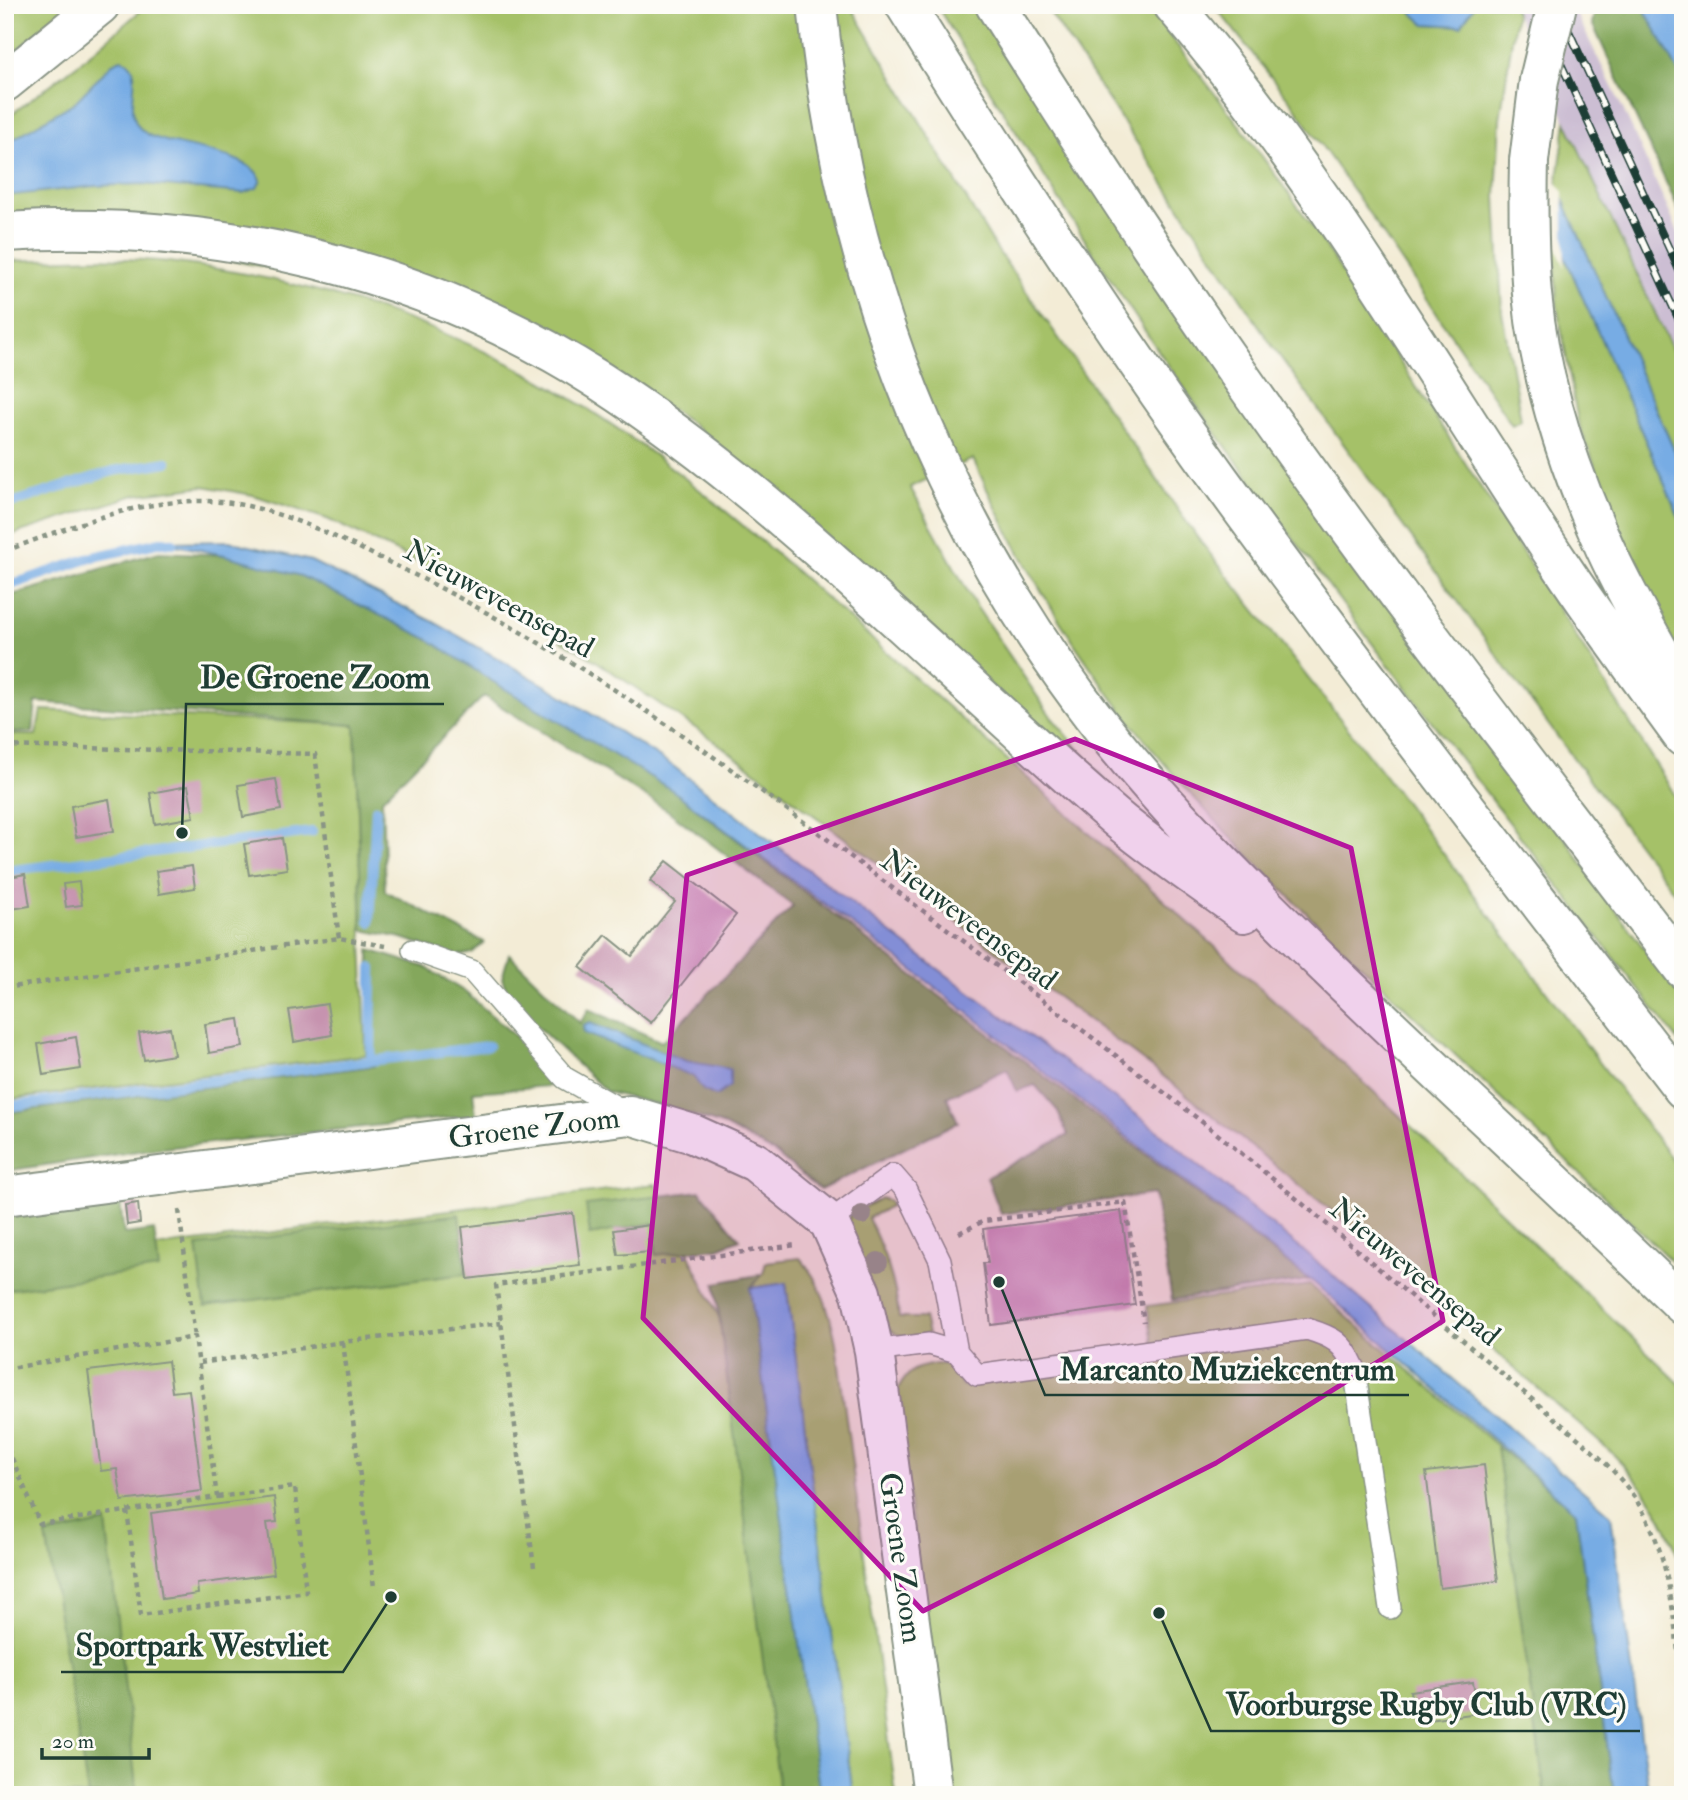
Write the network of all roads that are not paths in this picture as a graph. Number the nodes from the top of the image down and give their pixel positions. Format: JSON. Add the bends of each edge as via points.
{"nodes":[{"id":1,"x":100,"y":5,"type":"edge"},
{"id":2,"x":817,"y":5,"type":"edge"},
{"id":3,"x":905,"y":5,"type":"edge"},
{"id":4,"x":995,"y":5,"type":"edge"},
{"id":5,"x":1173,"y":5,"type":"edge"},
{"id":6,"x":1557,"y":5,"type":"edge"},
{"id":7,"x":5,"y":82,"type":"edge"},
{"id":8,"x":5,"y":232,"type":"edge"},
{"id":9,"x":1683,"y":694,"type":"edge"},
{"id":10,"x":1683,"y":737,"type":"edge"},
{"id":11,"x":413,"y":950,"type":"road end"},
{"id":12,"x":1683,"y":968,"type":"edge"},
{"id":13,"x":1361,"y":1000,"type":"junction"},
{"id":14,"x":1683,"y":1089,"type":"edge"},
{"id":15,"x":630,"y":1115,"type":"junction"},
{"id":16,"x":5,"y":1196,"type":"edge"},
{"id":17,"x":833,"y":1231,"type":"junction"},
{"id":18,"x":1683,"y":1305,"type":"edge"},
{"id":19,"x":874,"y":1351,"type":"junction"},
{"id":20,"x":957,"y":1352,"type":"junction"},
{"id":21,"x":1390,"y":1608,"type":"dead end"},
{"id":22,"x":933,"y":1795,"type":"edge"}],
"edges":[{"from":1,"to":7,"type":"main road"},
{"from":2,"to":13,"type":"main road","via":[[836,143],[881,320],[945,478],[973,533],[1088,709],[1222,863]]},
{"from":3,"to":14,"type":"main road","via":[[1070,263],[1211,467]]},
{"from":4,"to":12,"type":"main road","via":[[1238,373],[1395,591]]},
{"from":5,"to":10,"type":"main road","via":[[1332,216],[1561,566]]},
{"from":6,"to":9,"type":"main road","bridge":true,"via":[[1539,80],[1529,161],[1529,257],[1538,338],[1560,428],[1593,521]]},
{"from":8,"to":13,"type":"main road","via":[[121,229],[268,248],[407,286],[536,344],[610,388],[736,481],[1119,820]]},
{"from":11,"to":15,"type":"lane","via":[[472,971],[565,1078]]},
{"from":13,"to":18,"type":"main road"},
{"from":15,"to":16,"type":"main road","name":"Groene Zoom"},
{"from":15,"to":17,"type":"main road","name":"Groene Zoom","via":[[693,1134],[755,1162]]},
{"from":17,"to":19,"type":"main road","name":"Groene Zoom","via":[[861,1293]]},
{"from":17,"to":20,"type":"lane","via":[[893,1175],[906,1190],[940,1260]]},
{"from":19,"to":20,"type":"lane","via":[[929,1344]]},
{"from":19,"to":22,"type":"main road","name":"Groene Zoom"},
{"from":20,"to":21,"type":"lane","via":[[977,1375],[1307,1329],[1327,1335],[1346,1349],[1354,1367]]}]}
